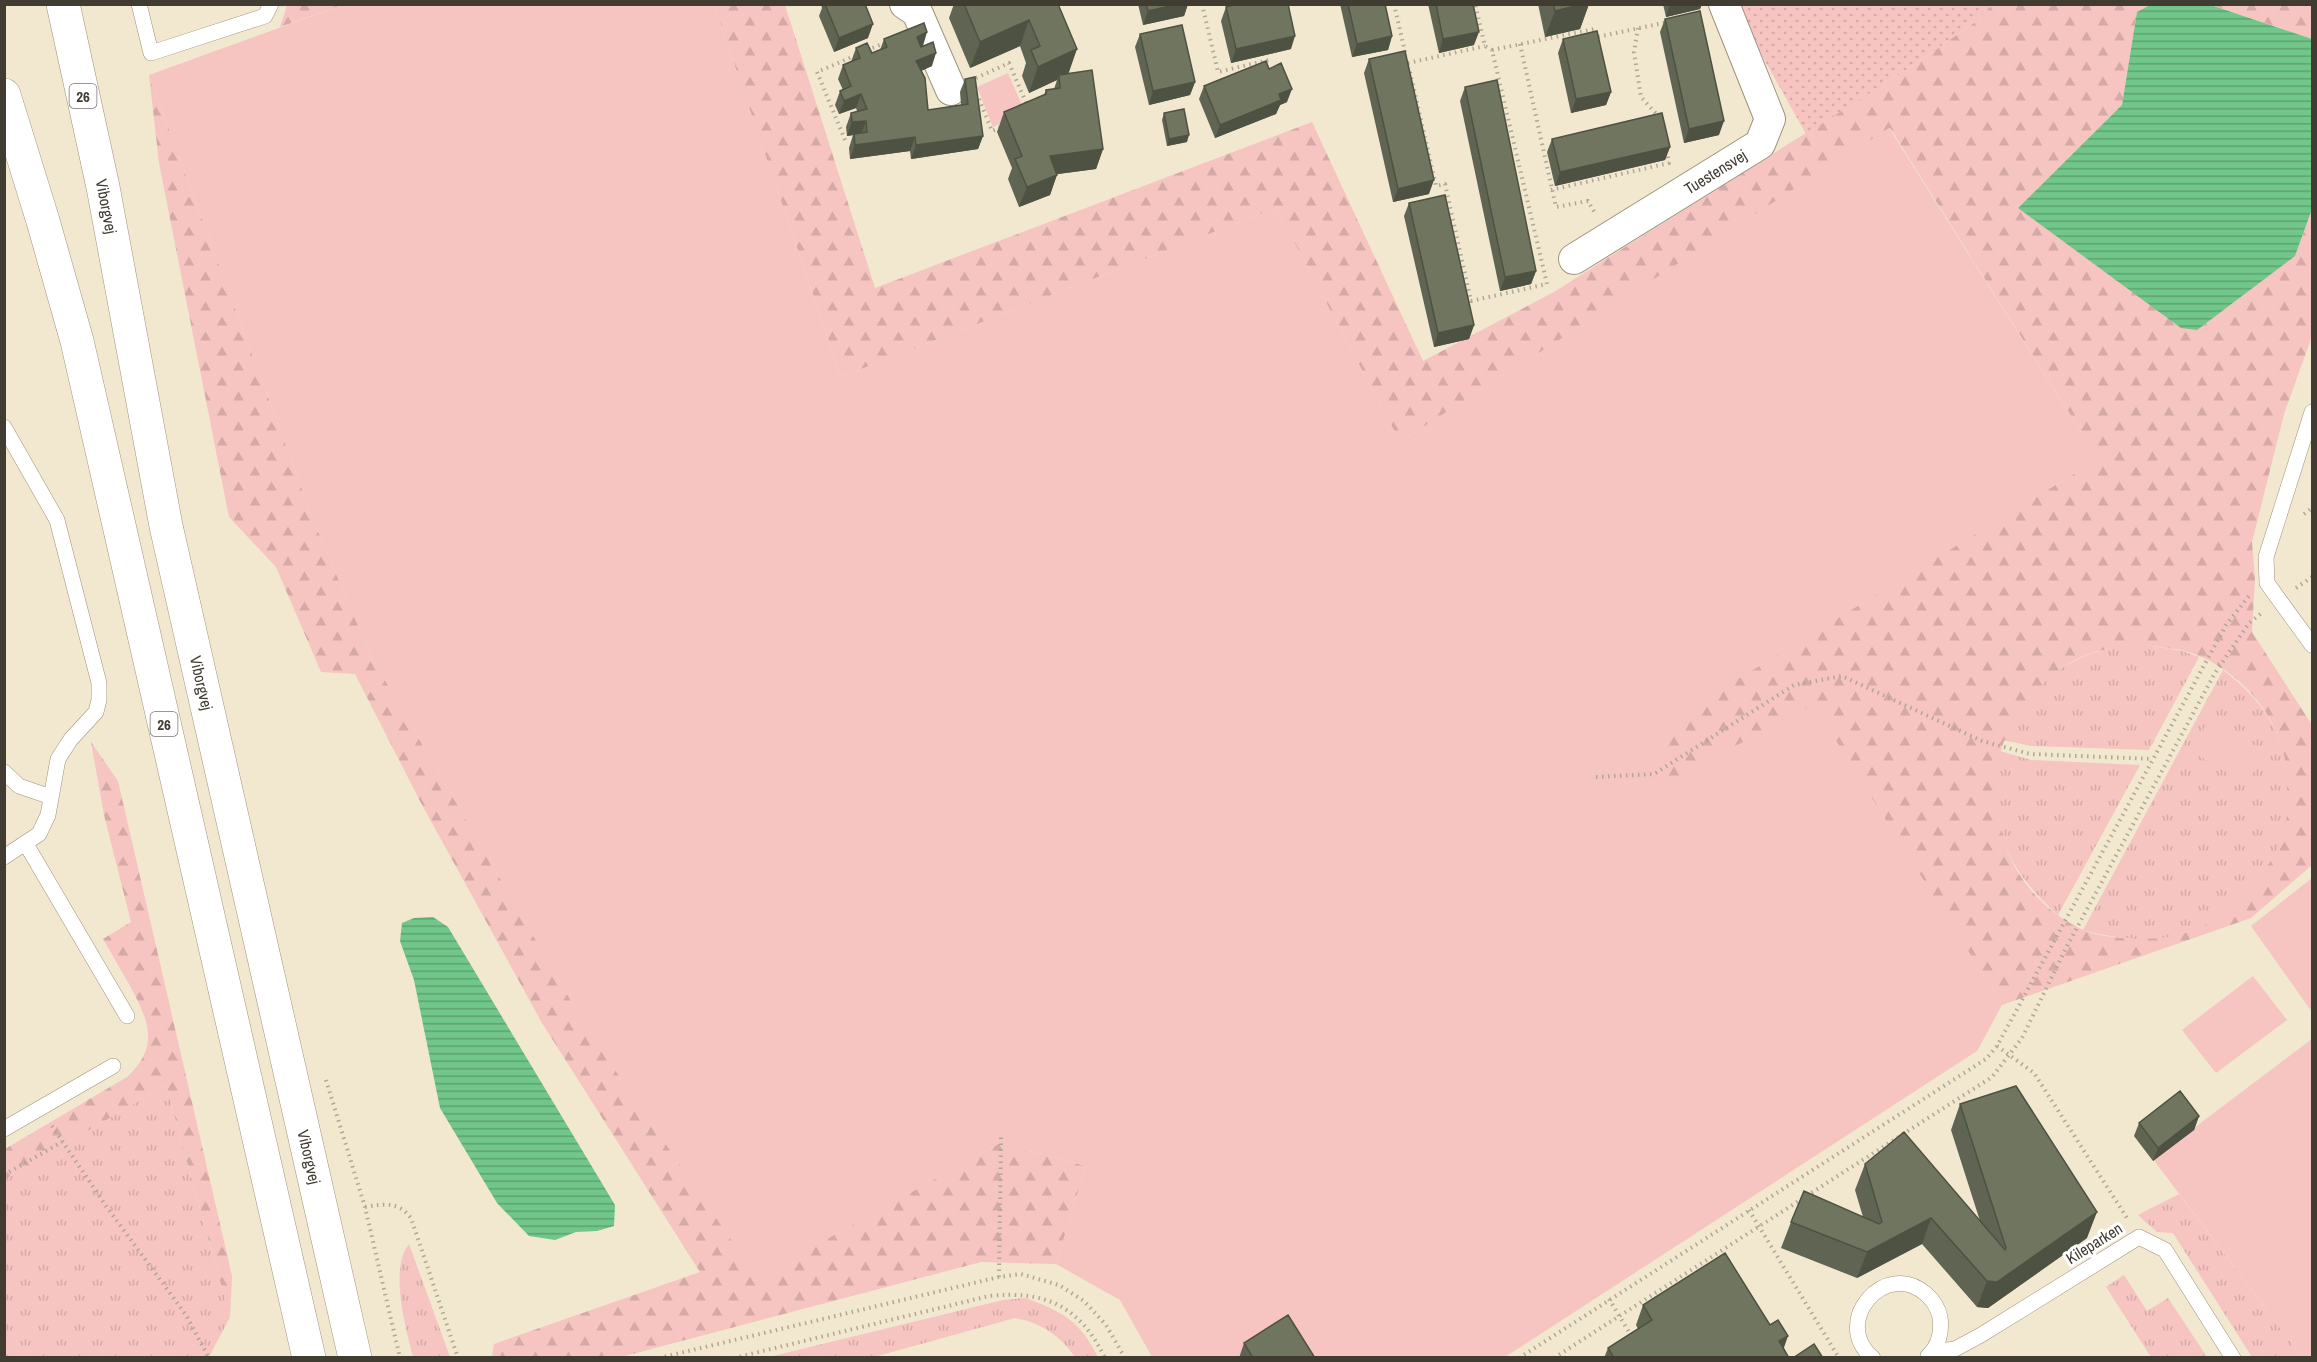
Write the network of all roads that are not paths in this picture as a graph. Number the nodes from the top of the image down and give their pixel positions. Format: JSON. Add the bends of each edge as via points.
{"nodes":[{"id":1,"x":63,"y":4,"type":"edge"},
{"id":2,"x":139,"y":4,"type":"edge"},
{"id":3,"x":271,"y":4,"type":"edge"},
{"id":4,"x":1724,"y":4,"type":"edge"},
{"id":5,"x":912,"y":11,"type":"edge"},
{"id":6,"x":961,"y":85,"type":"road end"},
{"id":7,"x":4,"y":95,"type":"edge"},
{"id":8,"x":1574,"y":259,"type":"dead end"},
{"id":9,"x":2313,"y":412,"type":"edge"},
{"id":10,"x":4,"y":427,"type":"edge"},
{"id":11,"x":2313,"y":645,"type":"edge"},
{"id":12,"x":4,"y":772,"type":"edge"},
{"id":13,"x":51,"y":796,"type":"junction"},
{"id":14,"x":26,"y":844,"type":"junction"},
{"id":15,"x":4,"y":857,"type":"edge"},
{"id":16,"x":127,"y":1016,"type":"dead end"},
{"id":17,"x":113,"y":1066,"type":"dead end"},
{"id":18,"x":4,"y":1129,"type":"edge"},
{"id":19,"x":1929,"y":1355,"type":"edge"},
{"id":20,"x":309,"y":1358,"type":"edge"},
{"id":21,"x":355,"y":1358,"type":"edge"},
{"id":22,"x":1873,"y":1358,"type":"edge"},
{"id":23,"x":2234,"y":1358,"type":"edge"}],
"edges":[{"from":1,"to":21,"type":"main road","name":"Viborgvej","number":"26","via":[[103,187],[166,526]]},
{"from":2,"to":3,"type":"lane","via":[[151,53],[265,16]]},
{"from":4,"to":8,"type":"street","name":"Tuestensvej","via":[[1770,119],[1760,144]]},
{"from":5,"to":6,"type":"street"},
{"from":7,"to":20,"type":"main road","number":"26","via":[[76,341]]},
{"from":9,"to":11,"type":"lane","via":[[2266,557],[2268,583]]},
{"from":10,"to":13,"type":"lane","via":[[57,520],[99,682],[96,712],[58,759]]},
{"from":12,"to":13,"type":"lane","via":[[19,786]]},
{"from":13,"to":14,"type":"lane","via":[[39,834]]},
{"from":14,"to":15,"type":"lane"},
{"from":14,"to":16,"type":"lane"},
{"from":17,"to":18,"type":"lane"},
{"from":19,"to":22,"type":"lane","name":"Kileparken","via":[[1938,1340],[1939,1313],[1923,1291],[1897,1284],[1872,1293],[1858,1316],[1861,1344]]},
{"from":19,"to":23,"type":"lane","name":"Kileparken","via":[[1955,1349],[1982,1335],[2139,1237],[2165,1250]]}]}
